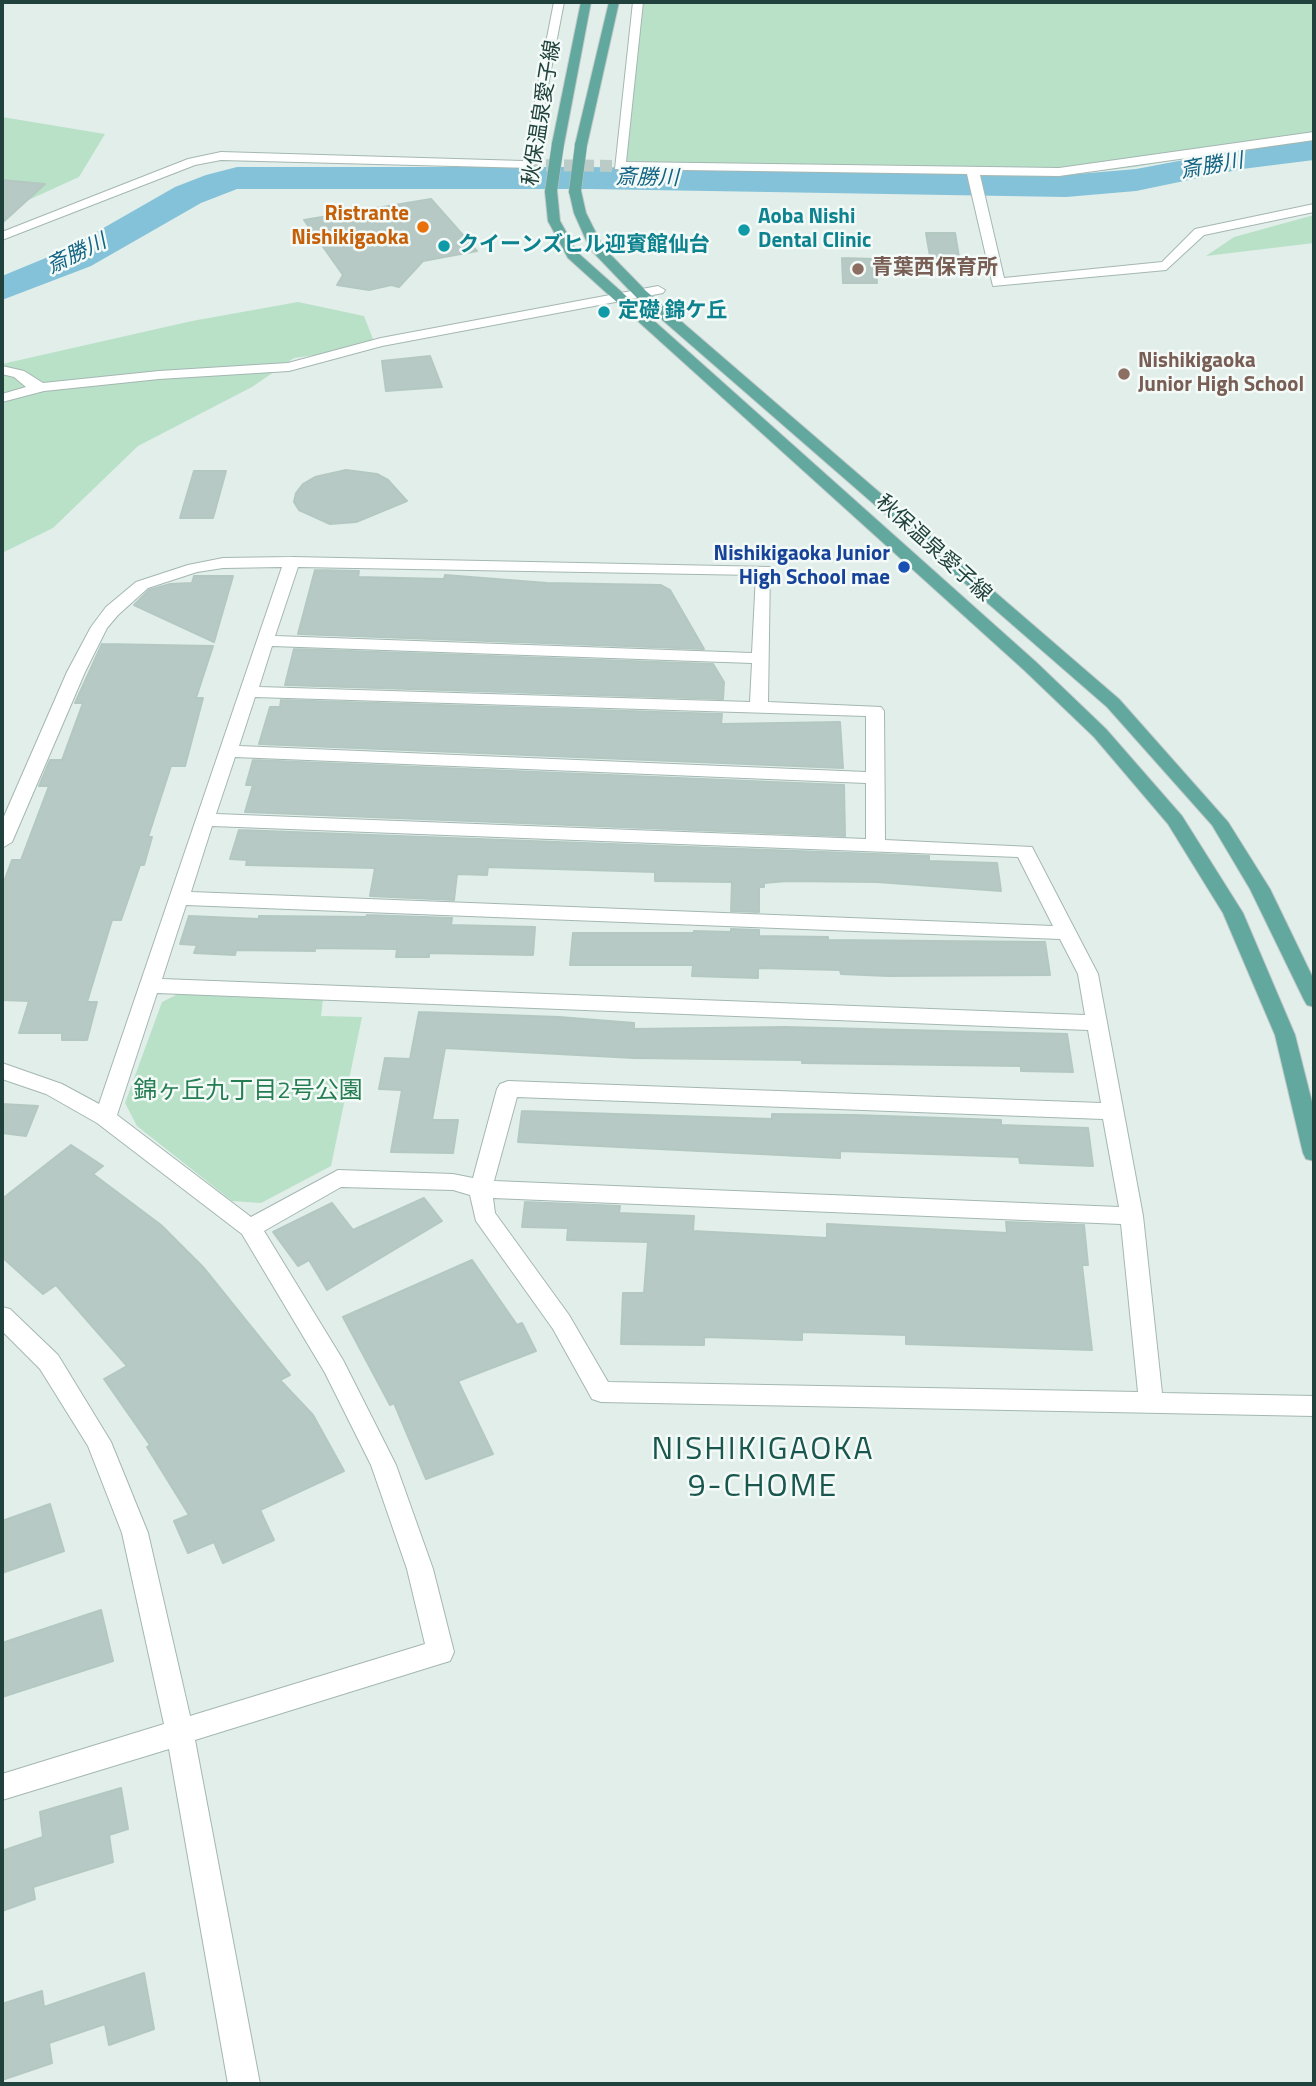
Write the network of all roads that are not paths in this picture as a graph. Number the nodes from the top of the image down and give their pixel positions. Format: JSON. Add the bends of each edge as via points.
{"nodes":[{"id":1,"x":559,"y":2,"type":"edge"},
{"id":2,"x":586,"y":2,"type":"edge"},
{"id":3,"x":614,"y":2,"type":"edge"},
{"id":4,"x":638,"y":2,"type":"edge"},
{"id":5,"x":556,"y":20,"type":"junction"},
{"id":6,"x":581,"y":20,"type":"junction"},
{"id":7,"x":609,"y":20,"type":"junction"},
{"id":8,"x":635,"y":21,"type":"junction"},
{"id":9,"x":1314,"y":136,"type":"edge"},
{"id":10,"x":973,"y":174,"type":"junction"},
{"id":11,"x":1314,"y":208,"type":"edge"},
{"id":12,"x":2,"y":236,"type":"edge"},
{"id":13,"x":659,"y":290,"type":"dead end"},
{"id":14,"x":641,"y":294,"type":"junction"},
{"id":15,"x":618,"y":299,"type":"junction"},
{"id":16,"x":2,"y":370,"type":"edge"},
{"id":17,"x":43,"y":387,"type":"junction"},
{"id":18,"x":2,"y":398,"type":"edge"},
{"id":19,"x":292,"y":562,"type":"junction"},
{"id":20,"x":266,"y":641,"type":"junction"},
{"id":21,"x":761,"y":657,"type":"junction"},
{"id":22,"x":250,"y":692,"type":"junction"},
{"id":23,"x":759,"y":709,"type":"junction"},
{"id":24,"x":228,"y":751,"type":"junction"},
{"id":25,"x":876,"y":778,"type":"junction"},
{"id":26,"x":205,"y":820,"type":"junction"},
{"id":27,"x":2,"y":842,"type":"edge"},
{"id":28,"x":876,"y":844,"type":"junction"},
{"id":29,"x":180,"y":898,"type":"junction"},
{"id":30,"x":1068,"y":933,"type":"junction"},
{"id":31,"x":149,"y":986,"type":"junction"},
{"id":32,"x":1314,"y":1000,"type":"edge"},
{"id":33,"x":1098,"y":1023,"type":"junction"},
{"id":34,"x":2,"y":1071,"type":"edge"},
{"id":35,"x":1114,"y":1111,"type":"junction"},
{"id":36,"x":105,"y":1117,"type":"junction"},
{"id":37,"x":1314,"y":1153,"type":"edge"},
{"id":38,"x":481,"y":1189,"type":"junction"},
{"id":39,"x":1132,"y":1216,"type":"junction"},
{"id":40,"x":250,"y":1228,"type":"junction"},
{"id":41,"x":2,"y":1315,"type":"edge"},
{"id":42,"x":1151,"y":1404,"type":"junction"},
{"id":43,"x":1314,"y":1406,"type":"edge"},
{"id":44,"x":180,"y":1734,"type":"junction"},
{"id":45,"x":2,"y":1787,"type":"edge"},
{"id":46,"x":244,"y":2084,"type":"edge"}],
"edges":[{"from":1,"to":5,"type":"street"},
{"from":2,"to":6,"type":"main road","name":"秋保温泉愛子線"},
{"from":3,"to":7,"type":"main road","name":"秋保温泉愛子線"},
{"from":4,"to":8,"type":"street"},
{"from":5,"to":6,"type":"street"},
{"from":5,"to":12,"type":"street","via":[[527,165],[221,156],[184,164]]},
{"from":6,"to":15,"type":"main road","name":"秋保温泉愛子線","bridge":true,"via":[[551,191],[554,221],[573,255]]},
{"from":7,"to":8,"type":"street"},
{"from":7,"to":14,"type":"main road","name":"秋保温泉愛子線","bridge":true,"via":[[575,191],[597,249]]},
{"from":8,"to":10,"type":"street","via":[[619,166]]},
{"from":9,"to":10,"type":"street","via":[[1059,172]]},
{"from":10,"to":11,"type":"street","via":[[998,283],[1166,266],[1200,232]]},
{"from":13,"to":14,"type":"street"},
{"from":14,"to":15,"type":"street"},
{"from":14,"to":32,"type":"main road","name":"秋保温泉愛子線","via":[[1114,703],[1219,822],[1267,901]]},
{"from":15,"to":17,"type":"street","via":[[381,342],[289,367]]},
{"from":15,"to":37,"type":"main road","name":"秋保温泉愛子線","via":[[1030,666],[1100,733],[1175,820],[1233,913],[1285,1035]]},
{"from":16,"to":17,"type":"street","via":[[19,373]]},
{"from":17,"to":18,"type":"street"},
{"from":19,"to":20,"type":"street"},
{"from":19,"to":21,"type":"street","via":[[764,570]]},
{"from":19,"to":27,"type":"street","via":[[223,563],[168,575],[142,585],[111,611],[76,671]]},
{"from":20,"to":21,"type":"street"},
{"from":20,"to":22,"type":"street"},
{"from":21,"to":23,"type":"street"},
{"from":22,"to":23,"type":"street"},
{"from":22,"to":24,"type":"street"},
{"from":23,"to":25,"type":"street","via":[[875,711]]},
{"from":24,"to":25,"type":"street"},
{"from":24,"to":26,"type":"street"},
{"from":25,"to":28,"type":"street"},
{"from":26,"to":28,"type":"street"},
{"from":26,"to":29,"type":"street"},
{"from":28,"to":30,"type":"street","via":[[1025,851]]},
{"from":29,"to":30,"type":"street"},
{"from":29,"to":31,"type":"street"},
{"from":30,"to":33,"type":"street","via":[[1088,974]]},
{"from":31,"to":33,"type":"street"},
{"from":31,"to":36,"type":"street"},
{"from":33,"to":35,"type":"street"},
{"from":34,"to":36,"type":"street","via":[[54,1089]]},
{"from":35,"to":38,"type":"street","via":[[508,1089]]},
{"from":35,"to":39,"type":"street"},
{"from":36,"to":40,"type":"street"},
{"from":38,"to":39,"type":"street"},
{"from":38,"to":40,"type":"street","via":[[453,1182],[338,1178]]},
{"from":38,"to":42,"type":"street","via":[[484,1215],[561,1322],[600,1392]]},
{"from":39,"to":42,"type":"street"},
{"from":40,"to":44,"type":"street","via":[[334,1367],[383,1465],[420,1569],[440,1652]]},
{"from":41,"to":44,"type":"street","via":[[49,1362],[99,1442],[135,1533]]},
{"from":42,"to":43,"type":"street"},
{"from":44,"to":45,"type":"street"},
{"from":44,"to":46,"type":"street"}]}
